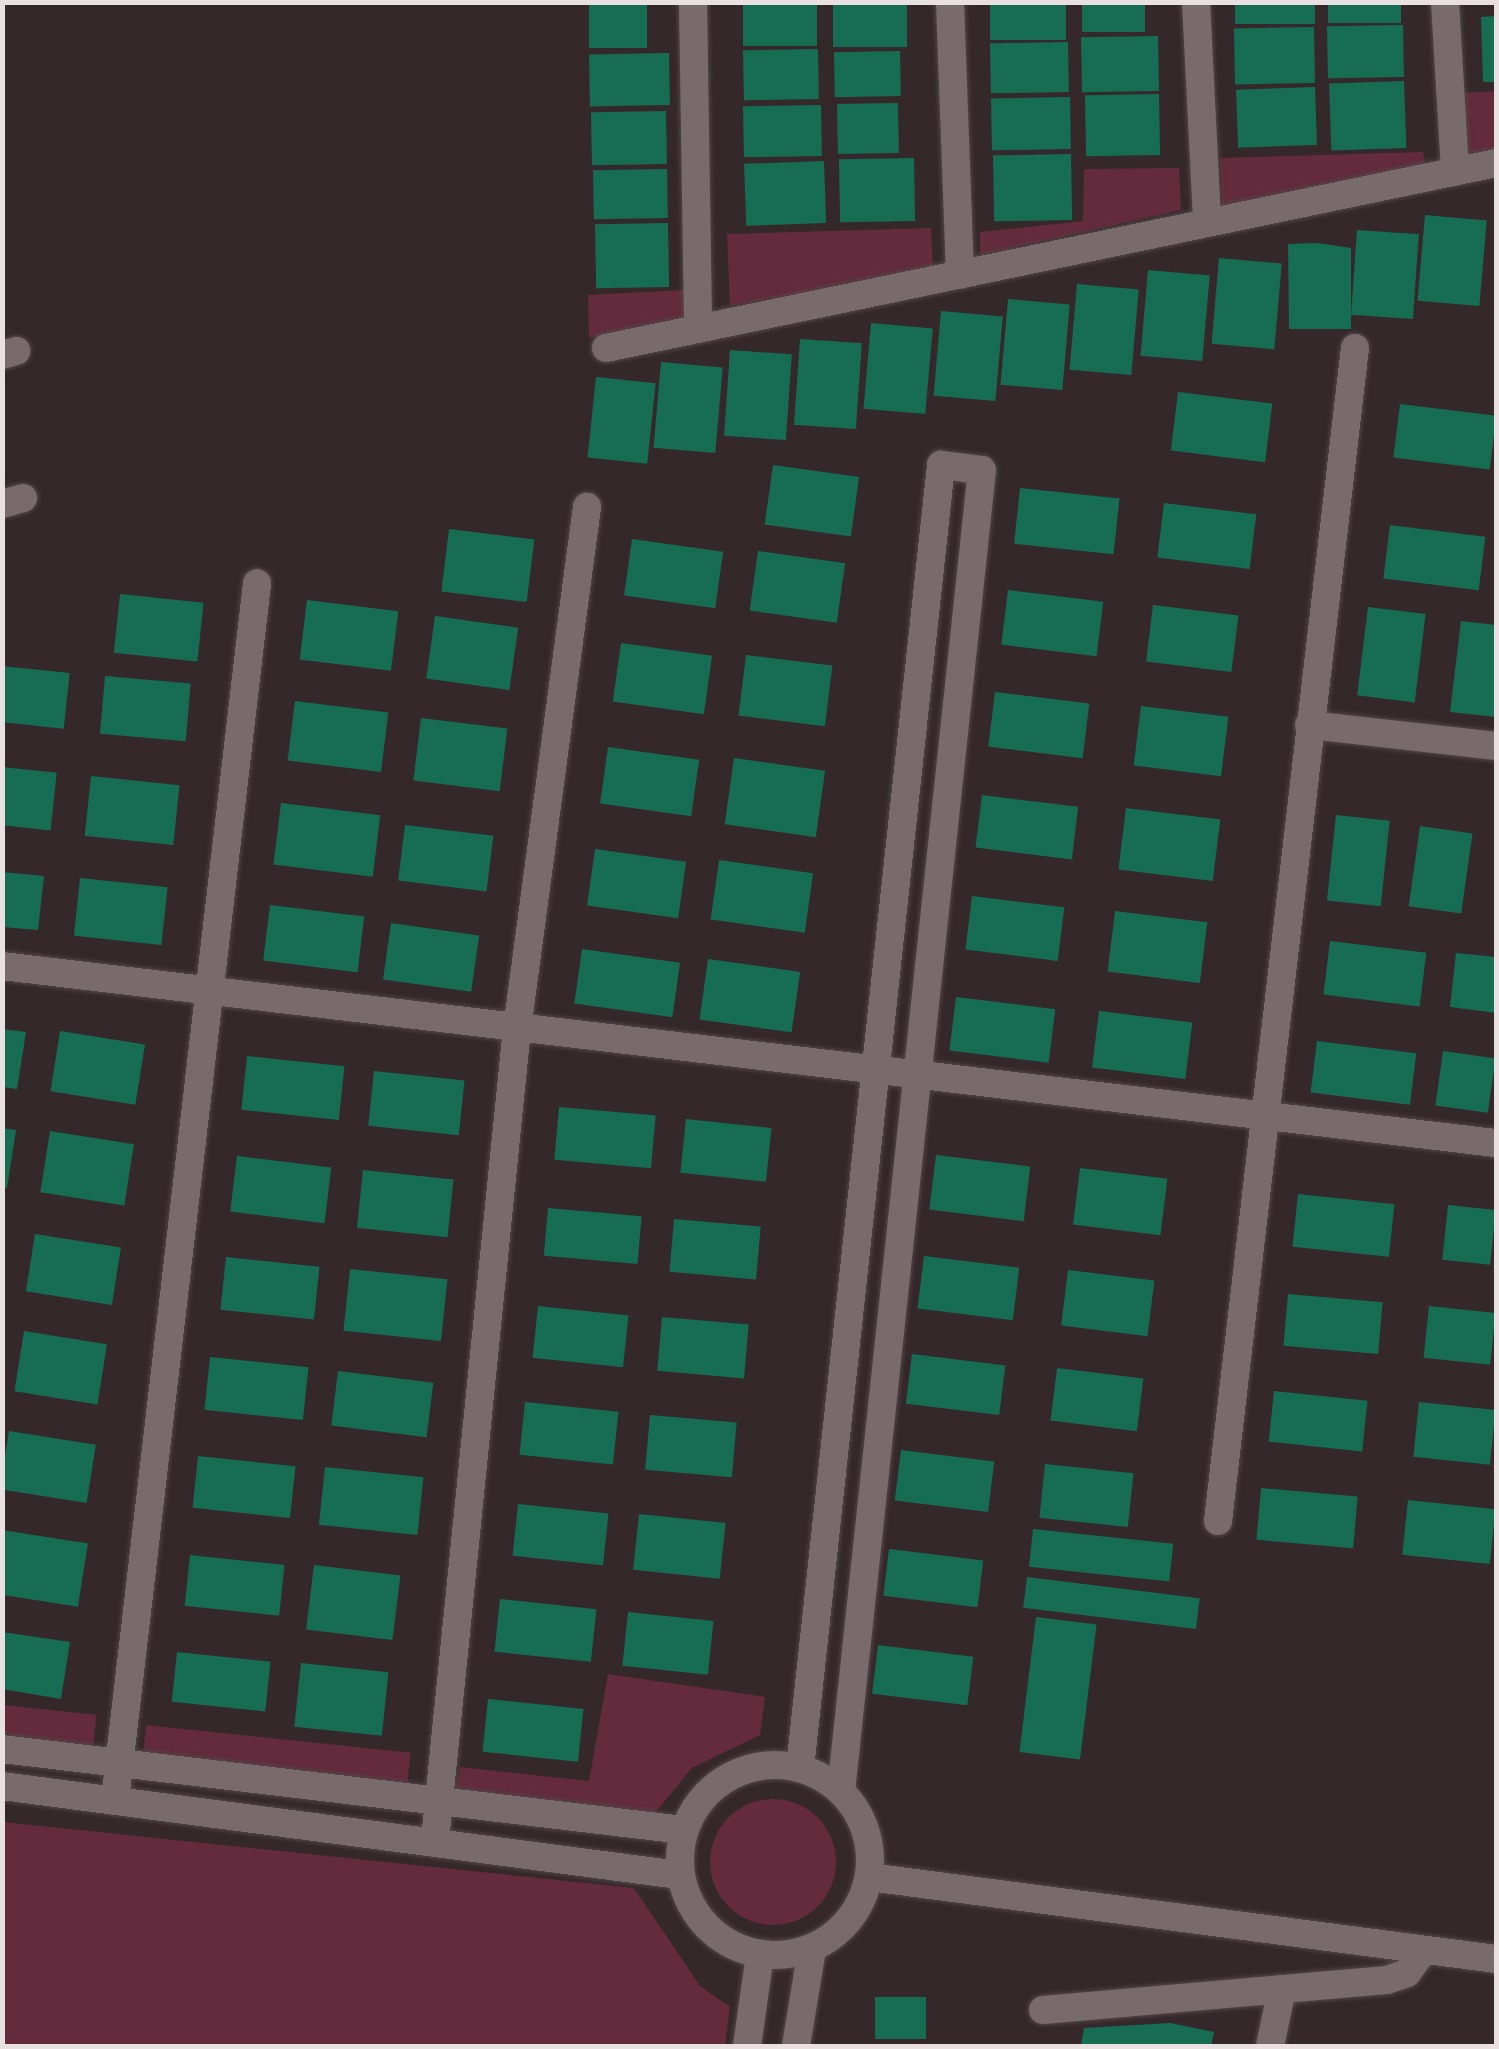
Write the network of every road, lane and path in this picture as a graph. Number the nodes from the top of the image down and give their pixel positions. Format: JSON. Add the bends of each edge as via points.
{"nodes":[{"id":1,"x":694,"y":2,"type":"edge"},
{"id":2,"x":950,"y":2,"type":"edge"},
{"id":3,"x":1196,"y":2,"type":"edge"},
{"id":4,"x":1444,"y":2,"type":"edge"},
{"id":5,"x":1496,"y":163,"type":"edge"},
{"id":6,"x":1455,"y":172,"type":"junction"},
{"id":7,"x":1207,"y":221,"type":"junction"},
{"id":8,"x":960,"y":275,"type":"junction"},
{"id":9,"x":698,"y":329,"type":"junction"},
{"id":10,"x":606,"y":348,"type":"dead end"},
{"id":11,"x":1354,"y":348,"type":"dead end"},
{"id":12,"x":586,"y":507,"type":"dead end"},
{"id":13,"x":257,"y":583,"type":"dead end"},
{"id":14,"x":1309,"y":725,"type":"junction"},
{"id":15,"x":1496,"y":746,"type":"edge"},
{"id":16,"x":2,"y":966,"type":"edge"},
{"id":17,"x":206,"y":991,"type":"junction"},
{"id":18,"x":517,"y":1028,"type":"junction"},
{"id":19,"x":874,"y":1072,"type":"junction"},
{"id":20,"x":915,"y":1077,"type":"junction"},
{"id":21,"x":1260,"y":1119,"type":"junction"},
{"id":22,"x":1496,"y":1143,"type":"edge"},
{"id":23,"x":1218,"y":1521,"type":"dead end"},
{"id":24,"x":2,"y":1749,"type":"edge"},
{"id":25,"x":117,"y":1763,"type":"junction"},
{"id":26,"x":800,"y":1768,"type":"junction"},
{"id":27,"x":2,"y":1786,"type":"edge"},
{"id":28,"x":841,"y":1791,"type":"junction"},
{"id":29,"x":116,"y":1800,"type":"junction"},
{"id":30,"x":438,"y":1804,"type":"junction"},
{"id":31,"x":683,"y":1830,"type":"junction"},
{"id":32,"x":435,"y":1840,"type":"junction"},
{"id":33,"x":679,"y":1875,"type":"junction"},
{"id":34,"x":870,"y":1877,"type":"junction"},
{"id":35,"x":812,"y":1949,"type":"junction"},
{"id":36,"x":1422,"y":1952,"type":"junction"},
{"id":37,"x":760,"y":1955,"type":"junction"},
{"id":38,"x":1496,"y":1958,"type":"edge"},
{"id":39,"x":1282,"y":1989,"type":"junction"},
{"id":40,"x":1042,"y":2010,"type":"dead end"},
{"id":41,"x":747,"y":2046,"type":"edge"},
{"id":42,"x":796,"y":2046,"type":"edge"},
{"id":43,"x":1270,"y":2046,"type":"edge"}],
"edges":[{"from":1,"to":9,"type":"street"},
{"from":2,"to":8,"type":"street"},
{"from":3,"to":7,"type":"street"},
{"from":4,"to":6,"type":"street"},
{"from":5,"to":6,"type":"street"},
{"from":6,"to":7,"type":"street"},
{"from":7,"to":8,"type":"street"},
{"from":8,"to":9,"type":"street"},
{"from":9,"to":10,"type":"street"},
{"from":11,"to":14,"type":"street"},
{"from":12,"to":18,"type":"street"},
{"from":13,"to":17,"type":"street"},
{"from":14,"to":15,"type":"street"},
{"from":14,"to":21,"type":"street"},
{"from":16,"to":17,"type":"street"},
{"from":17,"to":18,"type":"street"},
{"from":17,"to":25,"type":"street"},
{"from":18,"to":19,"type":"street"},
{"from":18,"to":30,"type":"street"},
{"from":19,"to":20,"type":"street"},
{"from":19,"to":20,"type":"street","via":[[942,465],[982,470]]},
{"from":19,"to":26,"type":"street"},
{"from":20,"to":21,"type":"street"},
{"from":20,"to":28,"type":"street"},
{"from":21,"to":22,"type":"street"},
{"from":21,"to":23,"type":"street"},
{"from":24,"to":25,"type":"street"},
{"from":25,"to":29,"type":"street"},
{"from":25,"to":30,"type":"street"},
{"from":26,"to":28,"type":"street"},
{"from":26,"to":31,"type":"street","via":[[738,1775],[709,1790]]},
{"from":27,"to":29,"type":"street"},
{"from":28,"to":34,"type":"street","via":[[865,1831]]},
{"from":29,"to":32,"type":"street"},
{"from":30,"to":31,"type":"street"},
{"from":30,"to":32,"type":"street"},
{"from":31,"to":33,"type":"street"},
{"from":32,"to":33,"type":"street"},
{"from":33,"to":37,"type":"street","via":[[693,1912],[722,1941]]},
{"from":34,"to":35,"type":"street","via":[[859,1907]]},
{"from":34,"to":36,"type":"street"},
{"from":35,"to":37,"type":"street"},
{"from":35,"to":42,"type":"street"},
{"from":36,"to":38,"type":"street"},
{"from":36,"to":39,"type":"street","via":[[1407,1973],[1387,1980]]},
{"from":37,"to":41,"type":"street"},
{"from":39,"to":40,"type":"street"},
{"from":39,"to":43,"type":"street"}]}
